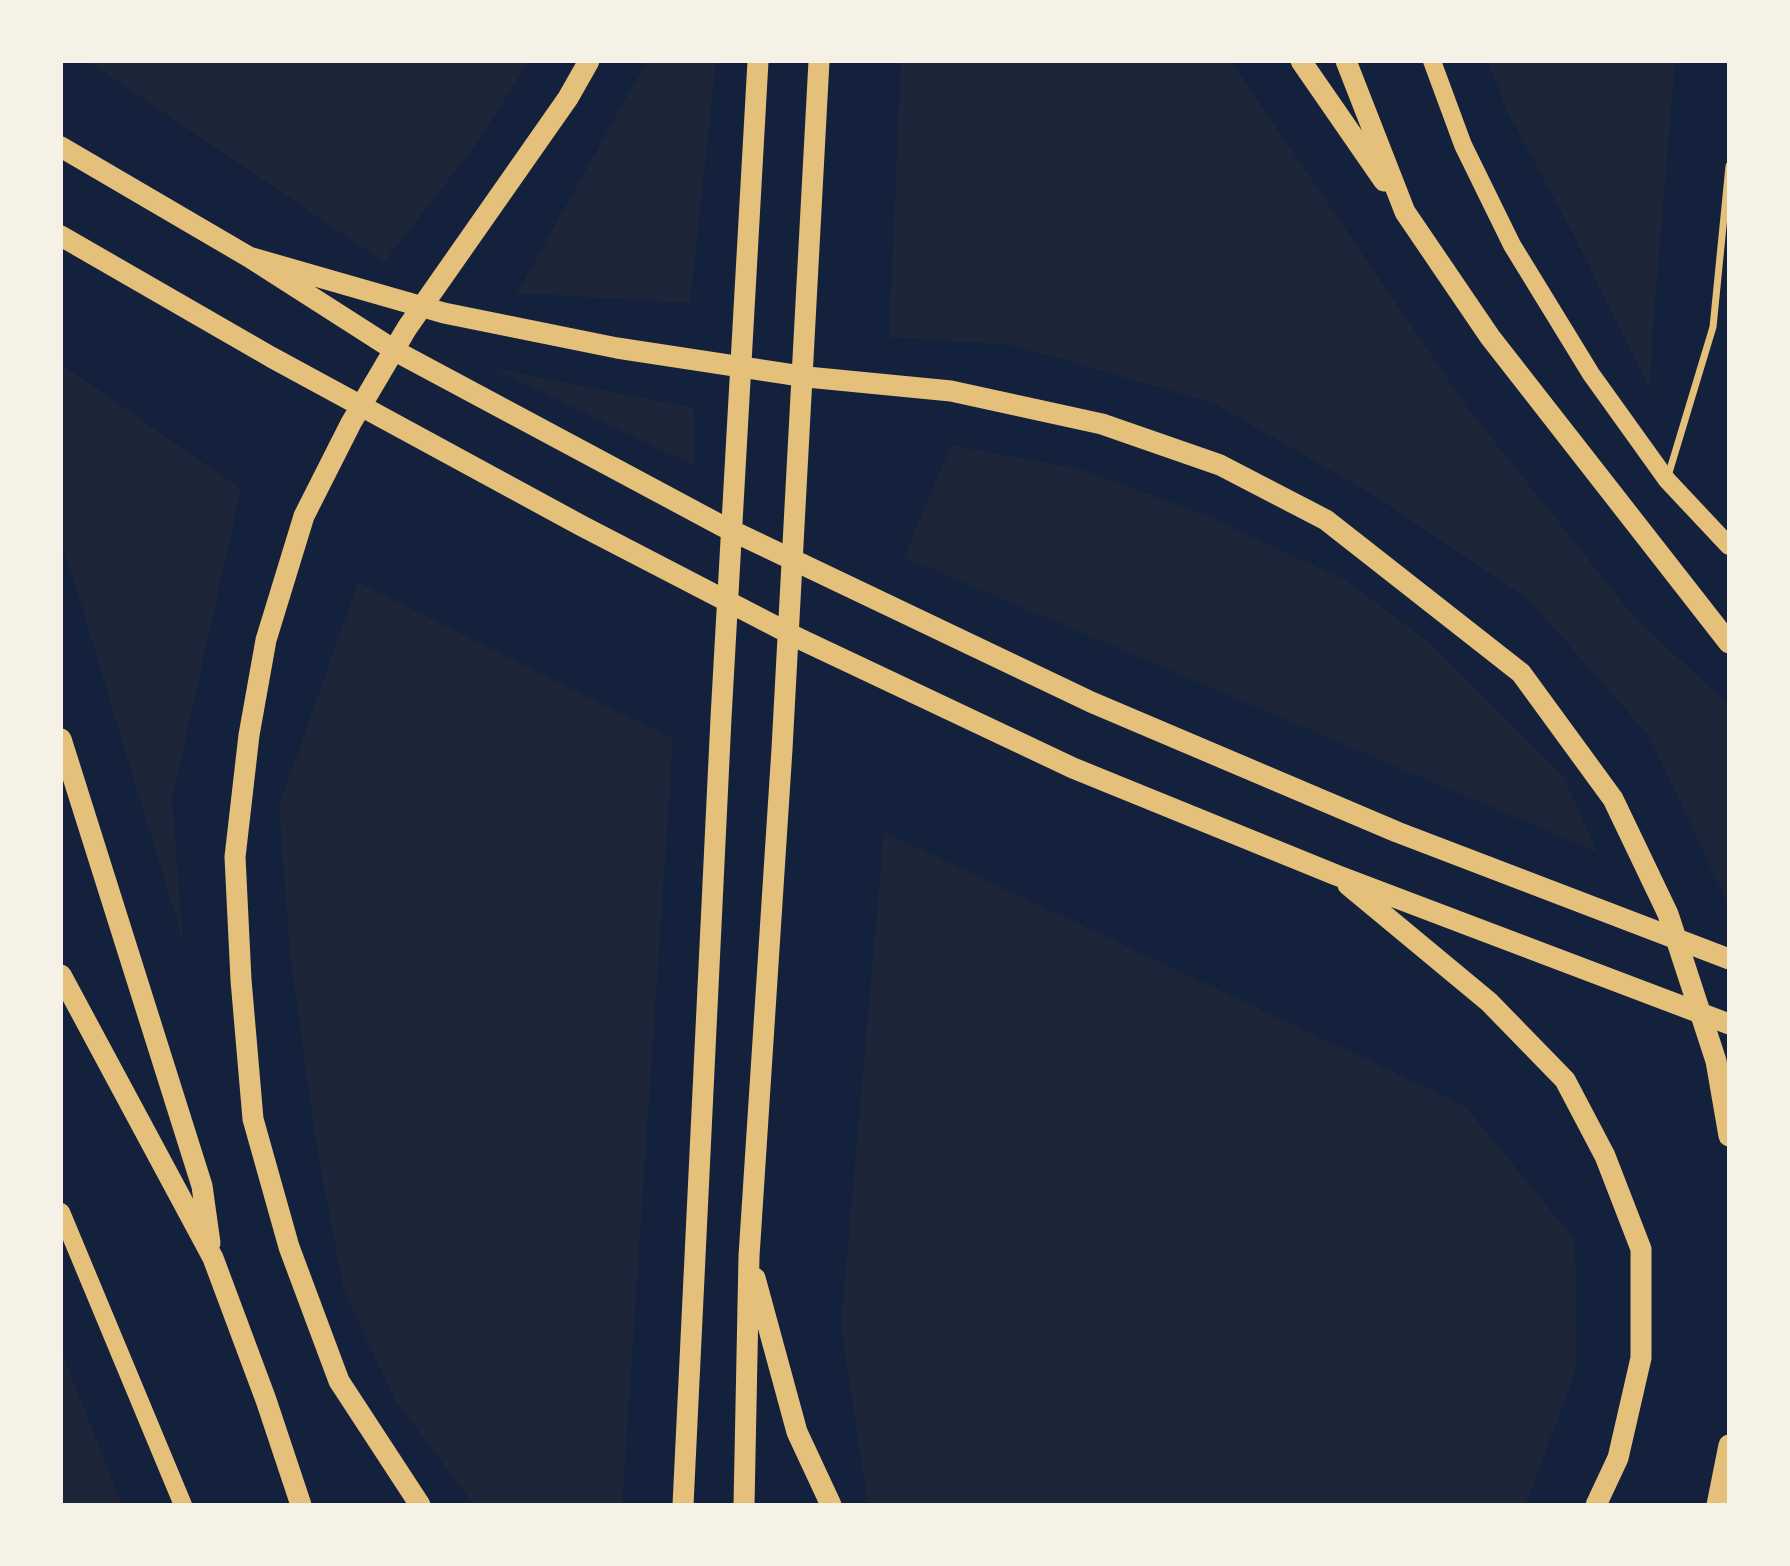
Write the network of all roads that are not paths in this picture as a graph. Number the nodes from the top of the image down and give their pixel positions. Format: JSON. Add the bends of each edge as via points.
{"nodes":[{"id":1,"x":589,"y":61,"type":"edge"},
{"id":2,"x":758,"y":61,"type":"edge"},
{"id":3,"x":819,"y":61,"type":"edge"},
{"id":4,"x":1301,"y":61,"type":"edge"},
{"id":5,"x":1346,"y":61,"type":"edge"},
{"id":6,"x":1432,"y":61,"type":"edge"},
{"id":7,"x":61,"y":147,"type":"edge"},
{"id":8,"x":1729,"y":166,"type":"edge"},
{"id":9,"x":1405,"y":212,"type":"junction"},
{"id":10,"x":61,"y":236,"type":"edge"},
{"id":11,"x":249,"y":257,"type":"junction"},
{"id":12,"x":1667,"y":480,"type":"junction"},
{"id":13,"x":1729,"y":546,"type":"edge"},
{"id":14,"x":1729,"y":643,"type":"edge"},
{"id":15,"x":61,"y":739,"type":"edge"},
{"id":16,"x":1336,"y":875,"type":"junction"},
{"id":17,"x":1729,"y":959,"type":"edge"},
{"id":18,"x":61,"y":975,"type":"edge"},
{"id":19,"x":1729,"y":1024,"type":"edge"},
{"id":20,"x":1729,"y":1136,"type":"edge"},
{"id":21,"x":61,"y":1212,"type":"edge"},
{"id":22,"x":749,"y":1256,"type":"junction"},
{"id":23,"x":212,"y":1258,"type":"junction"},
{"id":24,"x":1729,"y":1445,"type":"edge"},
{"id":25,"x":183,"y":1505,"type":"edge"},
{"id":26,"x":301,"y":1505,"type":"edge"},
{"id":27,"x":420,"y":1505,"type":"edge"},
{"id":28,"x":683,"y":1505,"type":"edge"},
{"id":29,"x":744,"y":1505,"type":"edge"},
{"id":30,"x":831,"y":1505,"type":"edge"},
{"id":31,"x":1596,"y":1505,"type":"edge"},
{"id":32,"x":1717,"y":1505,"type":"edge"}],
"edges":[{"from":1,"to":27,"type":"highway","via":[[407,328],[351,423],[304,516],[266,639],[248,735],[235,857],[253,1119],[289,1247],[339,1381]]},
{"from":2,"to":28,"type":"highway"},
{"from":3,"to":22,"type":"highway"},
{"from":4,"to":9,"type":"highway"},
{"from":5,"to":9,"type":"highway"},
{"from":6,"to":12,"type":"main road","via":[[1463,145],[1512,245],[1591,374]]},
{"from":7,"to":11,"type":"highway"},
{"from":8,"to":12,"type":"street","via":[[1713,327]]},
{"from":9,"to":14,"type":"highway","via":[[1490,337]]},
{"from":10,"to":16,"type":"highway","via":[[271,357],[800,639],[1073,768]]},
{"from":11,"to":17,"type":"highway","via":[[399,353],[722,526],[1091,702],[1397,832]]},
{"from":11,"to":20,"type":"highway","via":[[444,313],[617,348],[807,377],[963,393],[1102,424],[1220,466],[1326,520],[1521,673],[1613,799],[1668,914],[1716,1061]]},
{"from":12,"to":13,"type":"main road"},
{"from":15,"to":23,"type":"highway","via":[[202,1186]]},
{"from":16,"to":19,"type":"highway"},
{"from":16,"to":31,"type":"highway","via":[[1489,1002],[1565,1080],[1605,1156],[1641,1249],[1641,1358],[1618,1458]]},
{"from":18,"to":23,"type":"highway"},
{"from":21,"to":25,"type":"main road"},
{"from":22,"to":29,"type":"highway"},
{"from":22,"to":30,"type":"highway","via":[[797,1432]]},
{"from":23,"to":26,"type":"highway"},
{"from":24,"to":32,"type":"highway"}]}
